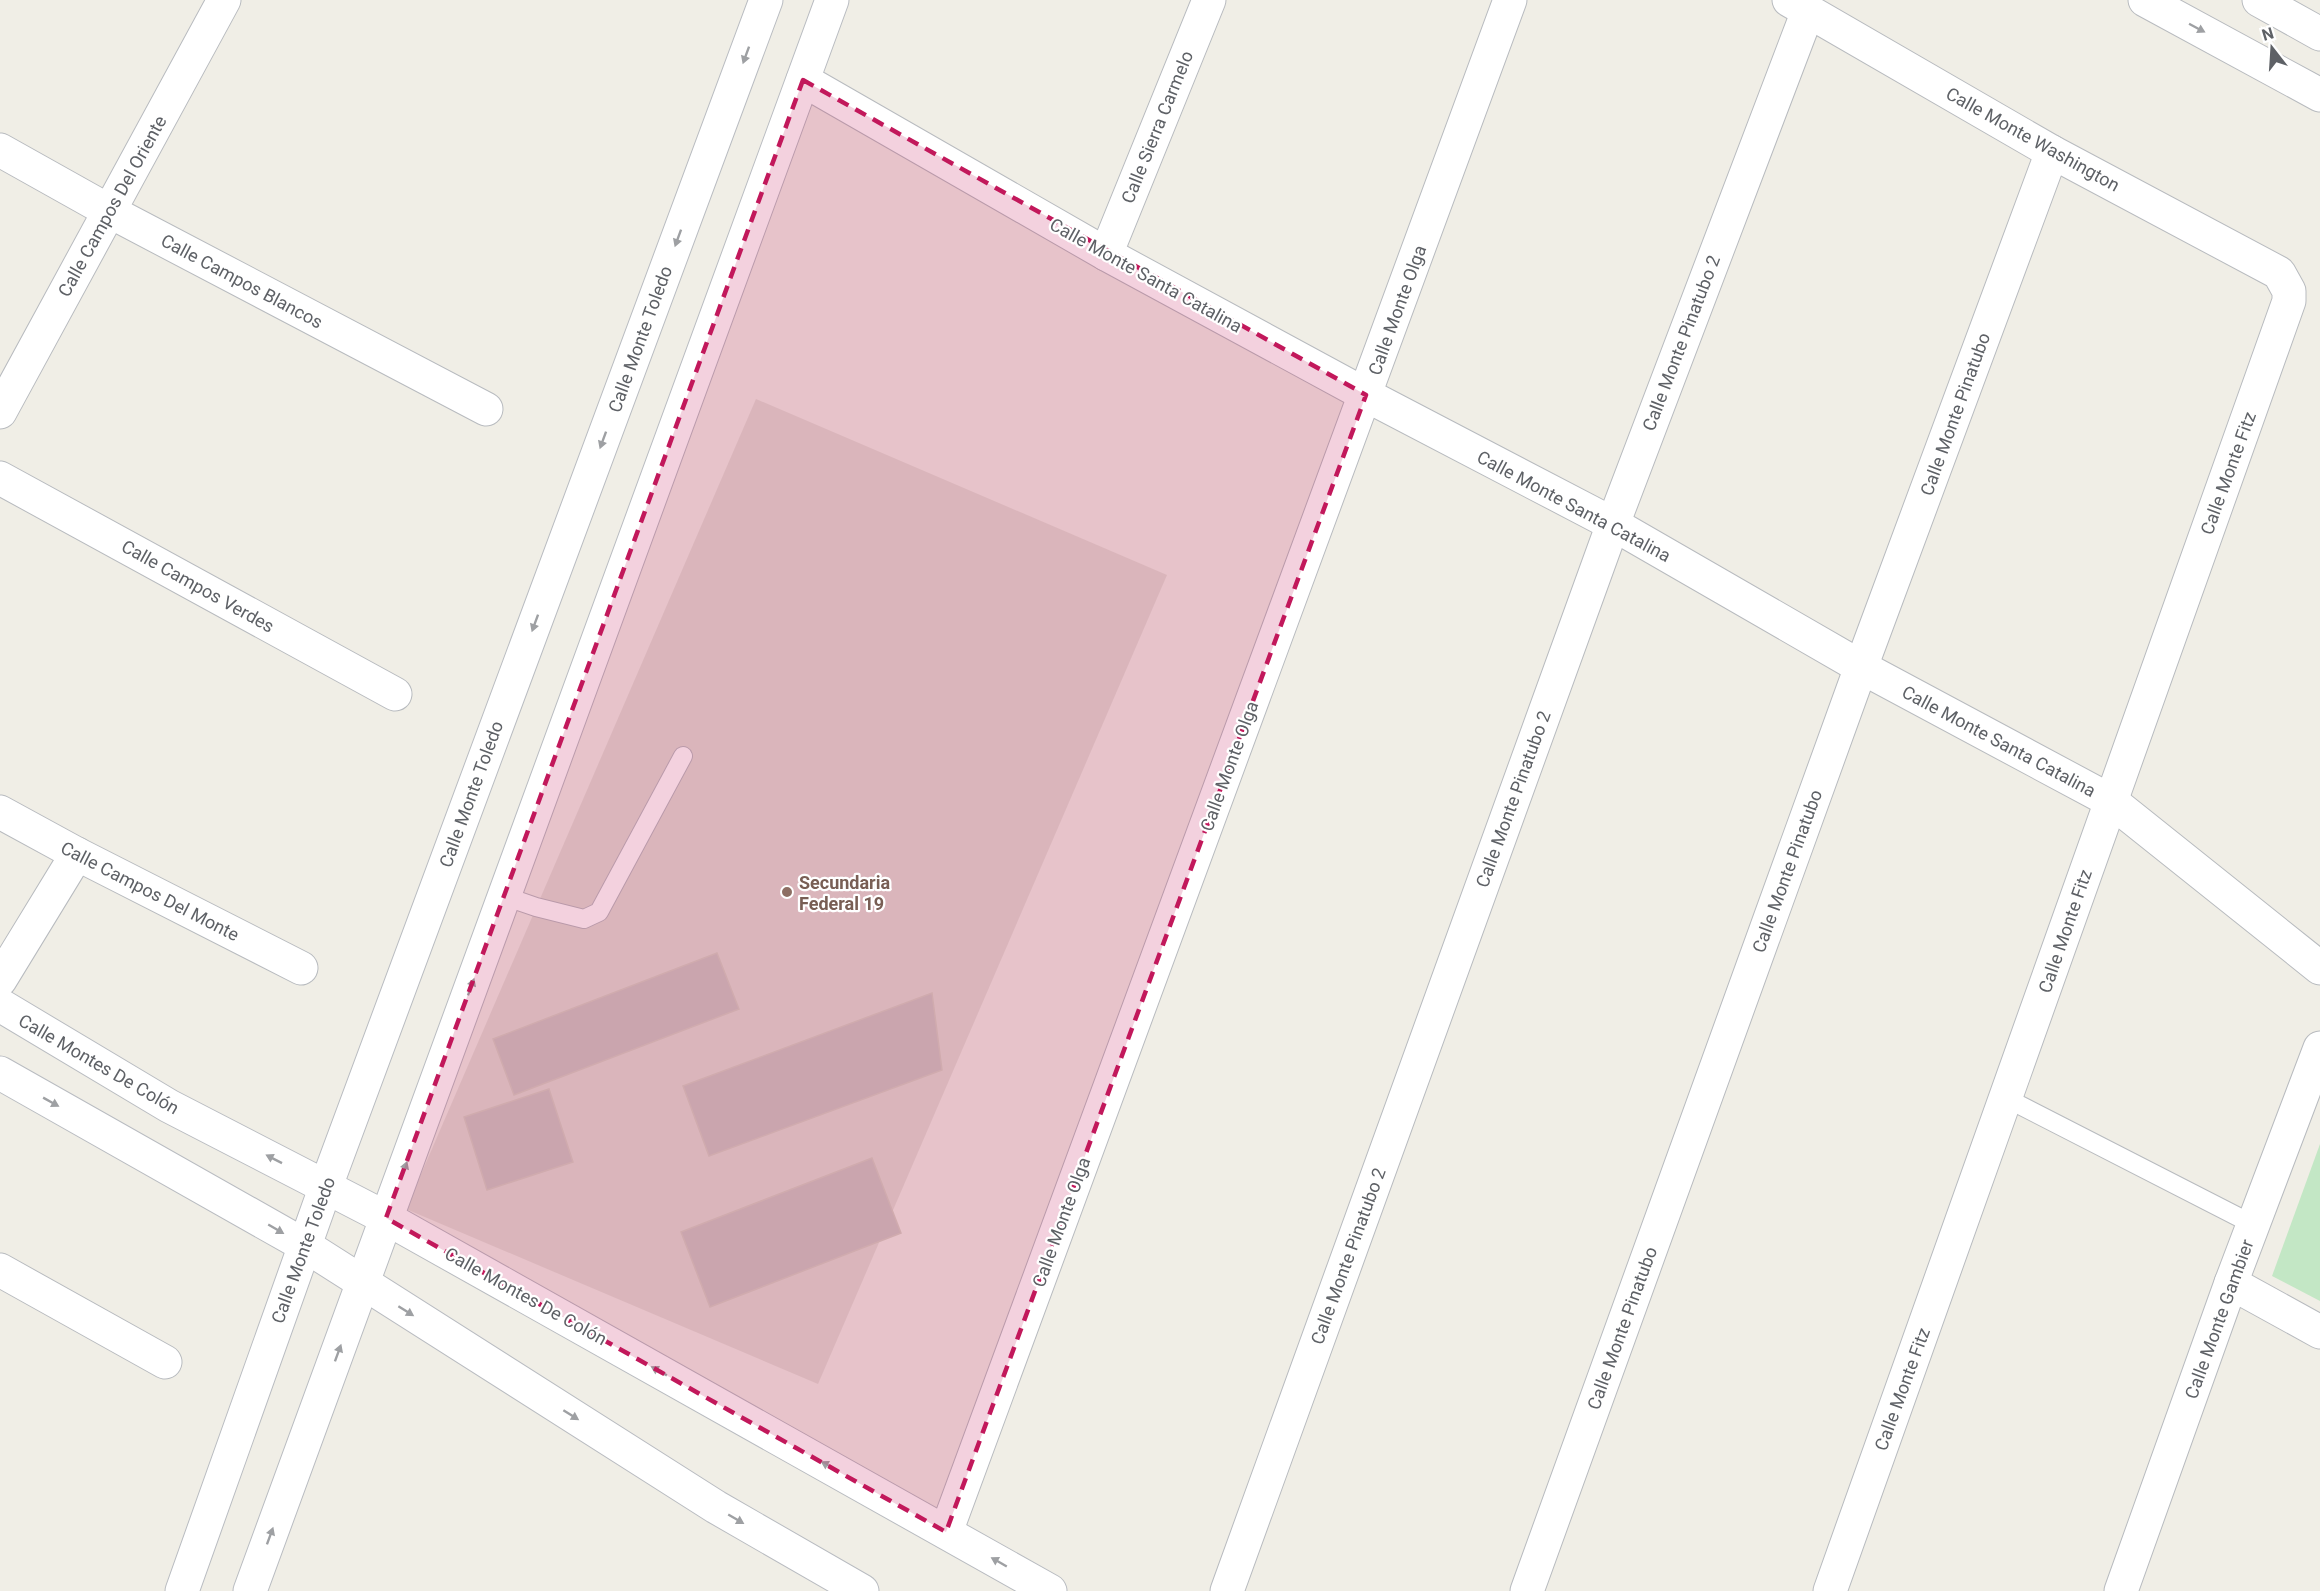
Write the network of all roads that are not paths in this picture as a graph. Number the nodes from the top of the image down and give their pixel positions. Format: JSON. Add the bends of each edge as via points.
{"nodes":[{"id":1,"x":224,"y":0,"type":"edge"},
{"id":2,"x":766,"y":0,"type":"edge"},
{"id":3,"x":832,"y":0,"type":"edge"},
{"id":4,"x":1209,"y":0,"type":"edge"},
{"id":5,"x":1510,"y":0,"type":"edge"},
{"id":6,"x":2145,"y":0,"type":"edge"},
{"id":7,"x":2259,"y":0,"type":"edge"},
{"id":8,"x":1799,"y":5,"type":"edge"},
{"id":9,"x":2320,"y":34,"type":"edge"},
{"id":10,"x":803,"y":80,"type":"junction"},
{"id":11,"x":2320,"y":95,"type":"edge"},
{"id":12,"x":0,"y":150,"type":"edge"},
{"id":13,"x":2052,"y":152,"type":"junction"},
{"id":14,"x":109,"y":211,"type":"junction"},
{"id":15,"x":1106,"y":254,"type":"junction"},
{"id":16,"x":2279,"y":273,"type":"joint"},
{"id":17,"x":1366,"y":395,"type":"junction"},
{"id":18,"x":486,"y":409,"type":"dead end"},
{"id":19,"x":0,"y":412,"type":"edge"},
{"id":20,"x":0,"y":478,"type":"edge"},
{"id":21,"x":1613,"y":524,"type":"junction"},
{"id":22,"x":1861,"y":668,"type":"junction"},
{"id":23,"x":395,"y":694,"type":"dead end"},
{"id":24,"x":683,"y":756,"type":"dead end"},
{"id":25,"x":2111,"y":801,"type":"junction"},
{"id":26,"x":0,"y":812,"type":"edge"},
{"id":27,"x":77,"y":854,"type":"junction"},
{"id":28,"x":504,"y":896,"type":"junction"},
{"id":29,"x":301,"y":968,"type":"dead end"},
{"id":30,"x":2320,"y":968,"type":"edge"},
{"id":31,"x":0,"y":980,"type":"edge"},
{"id":32,"x":0,"y":1005,"type":"edge"},
{"id":33,"x":2320,"y":1048,"type":"edge"},
{"id":34,"x":0,"y":1073,"type":"edge"},
{"id":35,"x":2006,"y":1098,"type":"junction"},
{"id":36,"x":326,"y":1186,"type":"junction"},
{"id":37,"x":386,"y":1218,"type":"junction"},
{"id":38,"x":2254,"y":1224,"type":"junction"},
{"id":39,"x":304,"y":1245,"type":"junction"},
{"id":40,"x":0,"y":1270,"type":"edge"},
{"id":41,"x":2231,"y":1283,"type":"junction"},
{"id":42,"x":363,"y":1284,"type":"junction"},
{"id":43,"x":2320,"y":1332,"type":"edge"},
{"id":44,"x":165,"y":1362,"type":"dead end"},
{"id":45,"x":946,"y":1532,"type":"junction"},
{"id":46,"x":182,"y":1591,"type":"edge"},
{"id":47,"x":250,"y":1591,"type":"edge"},
{"id":48,"x":862,"y":1591,"type":"edge"},
{"id":49,"x":1050,"y":1591,"type":"edge"},
{"id":50,"x":1227,"y":1591,"type":"edge"},
{"id":51,"x":1527,"y":1591,"type":"edge"},
{"id":52,"x":1830,"y":1591,"type":"edge"},
{"id":53,"x":2121,"y":1591,"type":"edge"}],
"edges":[{"from":1,"to":14,"type":"street","name":"Calle Campos Del Oriente"},
{"from":2,"to":36,"type":"street","name":"Calle Monte Toledo","one_way":true},
{"from":3,"to":10,"type":"street"},
{"from":4,"to":15,"type":"street","name":"Calle Sierra Carmelo"},
{"from":5,"to":17,"type":"street","name":"Calle Monte Olga"},
{"from":6,"to":11,"type":"street","one_way":true},
{"from":7,"to":9,"type":"street"},
{"from":8,"to":13,"type":"street","name":"Calle Monte Washington"},
{"from":8,"to":21,"type":"street","name":"Calle Monte Pinatubo 2"},
{"from":10,"to":15,"type":"street","name":"Calle Monte Santa Catalina"},
{"from":10,"to":28,"type":"street"},
{"from":12,"to":14,"type":"street","name":"Calle Campos Blancos"},
{"from":13,"to":16,"type":"street","name":"Calle Monte Washington"},
{"from":13,"to":22,"type":"street","name":"Calle Monte Pinatubo"},
{"from":14,"to":18,"type":"street","name":"Calle Campos Blancos"},
{"from":14,"to":19,"type":"street","name":"Calle Campos Del Oriente"},
{"from":15,"to":17,"type":"street","name":"Calle Monte Santa Catalina"},
{"from":16,"to":25,"type":"street","name":"Calle Monte Fitz","via":[[2289,291],[2289,301]]},
{"from":17,"to":21,"type":"street","name":"Calle Monte Santa Catalina"},
{"from":17,"to":45,"type":"street","name":"Calle Monte Olga"},
{"from":20,"to":23,"type":"street","name":"Calle Campos Verdes"},
{"from":21,"to":22,"type":"street","name":"Calle Monte Santa Catalina"},
{"from":21,"to":50,"type":"street","name":"Calle Monte Pinatubo 2"},
{"from":22,"to":25,"type":"street","name":"Calle Monte Santa Catalina"},
{"from":22,"to":51,"type":"street","name":"Calle Monte Pinatubo"},
{"from":24,"to":28,"type":"lane","via":[[599,912],[584,919]]},
{"from":25,"to":30,"type":"street","name":"Calle Monte Santa Catalina"},
{"from":25,"to":35,"type":"street","name":"Calle Monte Fitz"},
{"from":26,"to":27,"type":"street","name":"Calle Campos Del Monte"},
{"from":27,"to":29,"type":"street","name":"Calle Campos Del Monte"},
{"from":27,"to":31,"type":"street"},
{"from":37,"to":28,"type":"street","one_way":true},
{"from":36,"to":32,"type":"street","name":"Calle Montes De Colón","one_way":true,"via":[[169,1106]]},
{"from":33,"to":38,"type":"street","name":"Calle Monte Gambier"},
{"from":34,"to":39,"type":"street","one_way":true},
{"from":35,"to":38,"type":"lane"},
{"from":35,"to":52,"type":"street","name":"Calle Monte Fitz"},
{"from":36,"to":37,"type":"street","name":"Calle Montes De Colón"},
{"from":36,"to":39,"type":"street","name":"Calle Monte Toledo"},
{"from":37,"to":42,"type":"street"},
{"from":45,"to":37,"type":"street","name":"Calle Montes De Colón","one_way":true},
{"from":38,"to":41,"type":"street","name":"Calle Monte Gambier"},
{"from":39,"to":42,"type":"street"},
{"from":39,"to":46,"type":"street","name":"Calle Monte Toledo"},
{"from":40,"to":44,"type":"street"},
{"from":41,"to":43,"type":"street"},
{"from":41,"to":53,"type":"street","name":"Calle Monte Gambier"},
{"from":47,"to":42,"type":"street","one_way":true},
{"from":42,"to":48,"type":"street","one_way":true,"via":[[716,1507]]},
{"from":49,"to":45,"type":"street","name":"Calle Montes De Colón","one_way":true}]}
